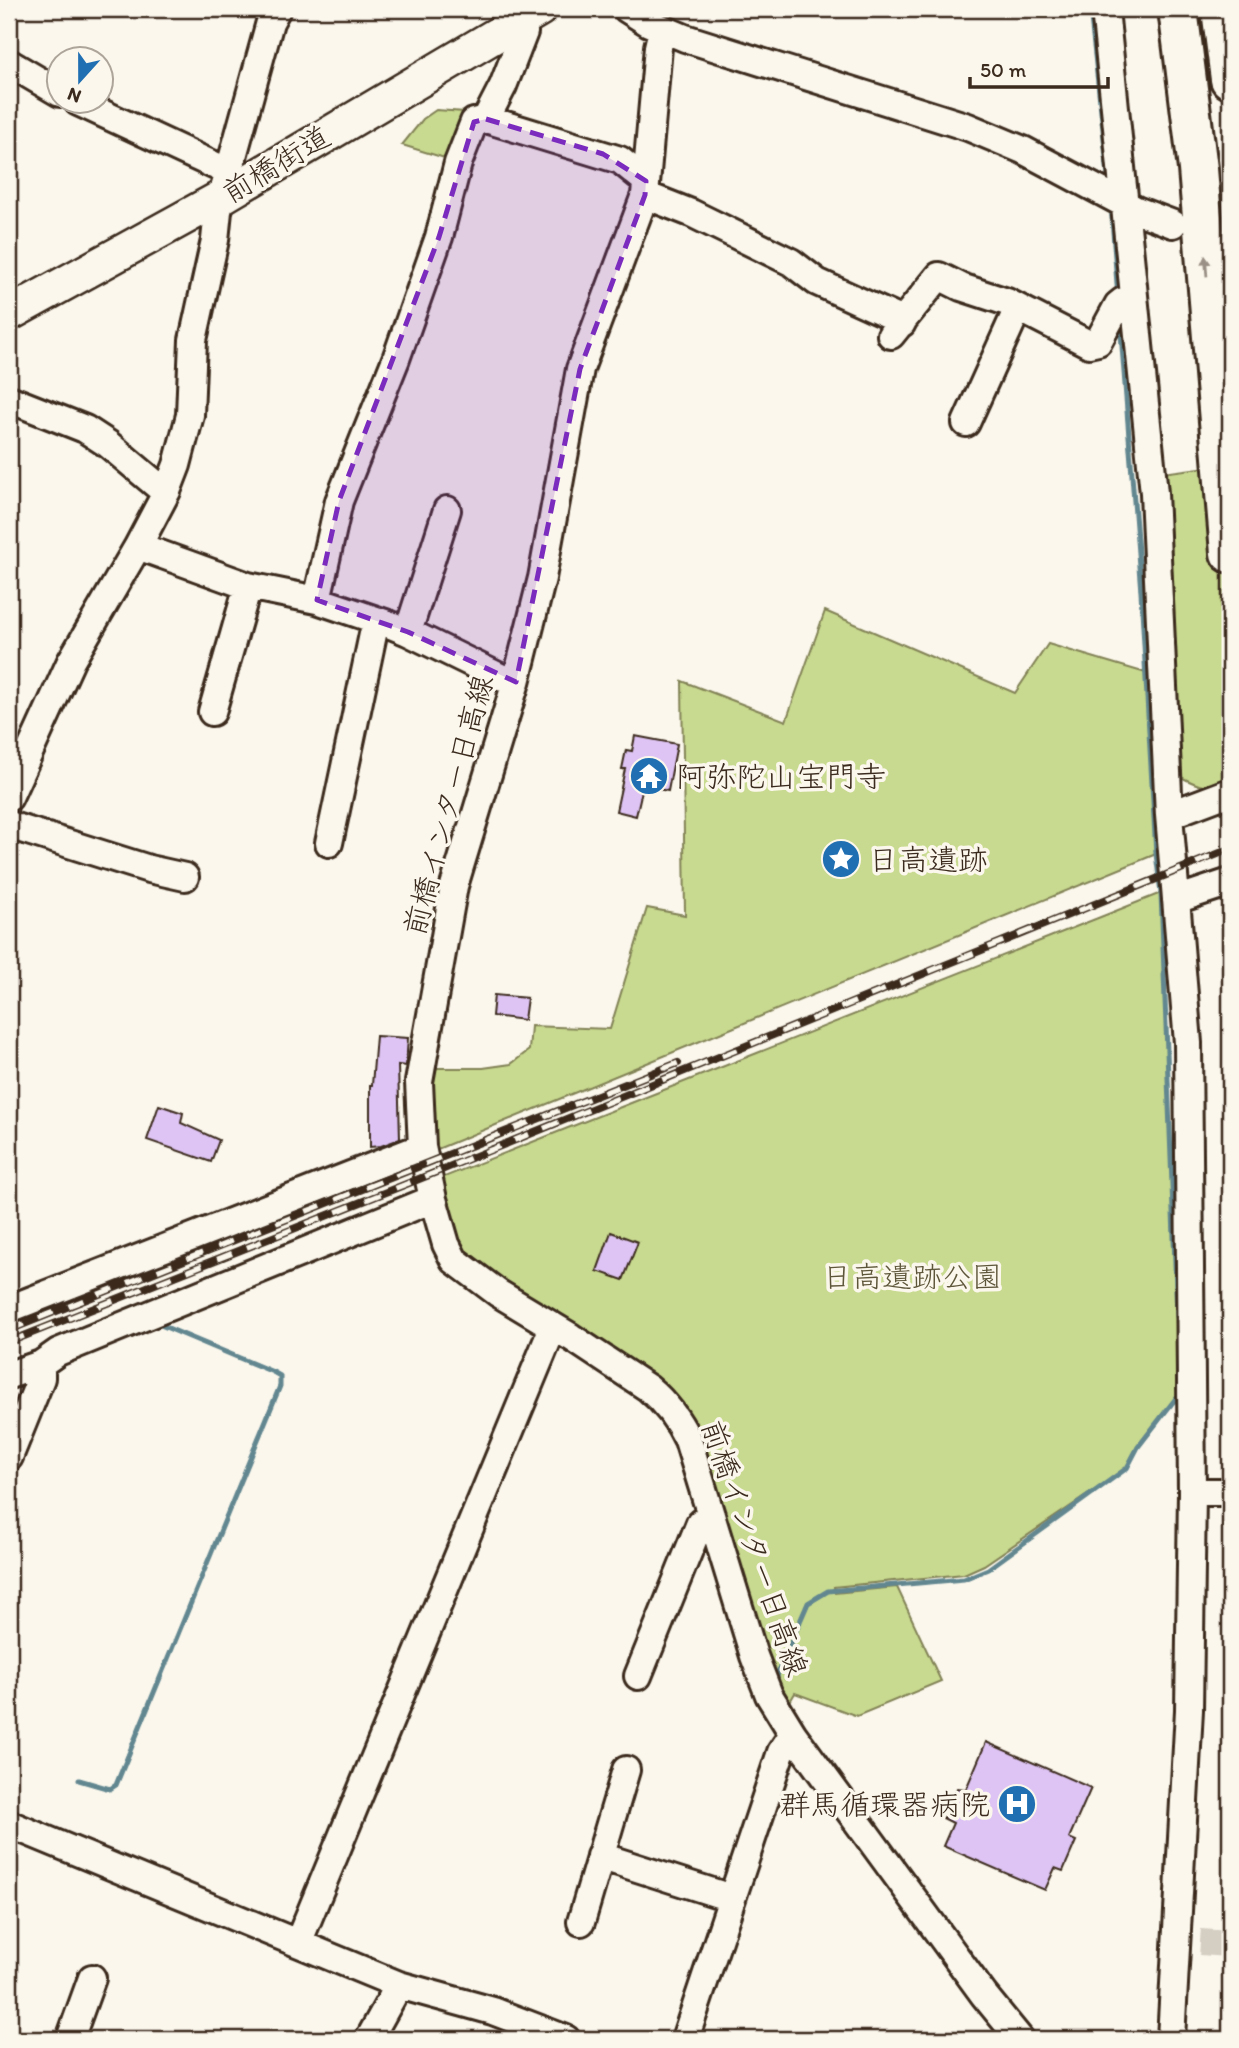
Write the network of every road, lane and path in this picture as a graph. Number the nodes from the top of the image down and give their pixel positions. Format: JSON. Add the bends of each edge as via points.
{"nodes":[{"id":1,"x":627,"y":9,"type":"edge"},
{"id":2,"x":1105,"y":9,"type":"edge"},
{"id":3,"x":1178,"y":9,"type":"edge"},
{"id":4,"x":1221,"y":9,"type":"edge"},
{"id":5,"x":268,"y":13,"type":"edge"},
{"id":6,"x":529,"y":15,"type":"edge"},
{"id":7,"x":662,"y":30,"type":"junction"},
{"id":8,"x":9,"y":63,"type":"edge"},
{"id":9,"x":1230,"y":79,"type":"edge"},
{"id":10,"x":46,"y":85,"type":"edge"},
{"id":11,"x":108,"y":116,"type":"edge"},
{"id":12,"x":486,"y":119,"type":"junction"},
{"id":13,"x":225,"y":183,"type":"junction"},
{"id":14,"x":646,"y":188,"type":"junction"},
{"id":15,"x":1125,"y":204,"type":"junction"},
{"id":16,"x":1173,"y":223,"type":"tunnel mouth"},
{"id":17,"x":1133,"y":300,"type":"junction"},
{"id":18,"x":1018,"y":308,"type":"junction"},
{"id":19,"x":9,"y":314,"type":"edge"},
{"id":20,"x":9,"y":398,"type":"edge"},
{"id":21,"x":966,"y":423,"type":"dead end"},
{"id":22,"x":167,"y":491,"type":"junction"},
{"id":23,"x":447,"y":510,"type":"dead end"},
{"id":24,"x":138,"y":546,"type":"junction"},
{"id":25,"x":1230,"y":553,"type":"edge"},
{"id":26,"x":248,"y":586,"type":"junction"},
{"id":27,"x":317,"y":600,"type":"junction"},
{"id":28,"x":376,"y":620,"type":"junction"},
{"id":29,"x":408,"y":632,"type":"junction"},
{"id":30,"x":516,"y":682,"type":"junction"},
{"id":31,"x":212,"y":712,"type":"dead end"},
{"id":32,"x":1230,"y":792,"type":"edge"},
{"id":33,"x":9,"y":797,"type":"edge"},
{"id":34,"x":1169,"y":815,"type":"junction"},
{"id":35,"x":9,"y":825,"type":"edge"},
{"id":36,"x":329,"y":843,"type":"dead end"},
{"id":37,"x":185,"y":877,"type":"dead end"},
{"id":38,"x":1230,"y":882,"type":"edge"},
{"id":39,"x":1176,"y":900,"type":"junction"},
{"id":40,"x":422,"y":1147,"type":"junction"},
{"id":41,"x":433,"y":1199,"type":"junction"},
{"id":42,"x":9,"y":1309,"type":"edge"},
{"id":43,"x":553,"y":1327,"type":"junction"},
{"id":44,"x":41,"y":1364,"type":"junction"},
{"id":45,"x":9,"y":1376,"type":"edge"},
{"id":46,"x":9,"y":1457,"type":"edge"},
{"id":47,"x":1192,"y":1492,"type":"junction"},
{"id":48,"x":1229,"y":1492,"type":"edge"},
{"id":49,"x":711,"y":1515,"type":"junction"},
{"id":50,"x":638,"y":1676,"type":"dead end"},
{"id":51,"x":793,"y":1734,"type":"junction"},
{"id":52,"x":625,"y":1770,"type":"dead end"},
{"id":53,"x":9,"y":1824,"type":"edge"},
{"id":54,"x":600,"y":1856,"type":"junction"},
{"id":55,"x":731,"y":1898,"type":"junction"},
{"id":56,"x":581,"y":1922,"type":"dead end"},
{"id":57,"x":298,"y":1943,"type":"junction"},
{"id":58,"x":92,"y":1978,"type":"dead end"},
{"id":59,"x":399,"y":1984,"type":"junction"},
{"id":60,"x":70,"y":2039,"type":"edge"},
{"id":61,"x":369,"y":2039,"type":"edge"},
{"id":62,"x":566,"y":2039,"type":"edge"},
{"id":63,"x":685,"y":2039,"type":"edge"},
{"id":64,"x":1020,"y":2039,"type":"edge"},
{"id":65,"x":1171,"y":2039,"type":"edge"}],
"edges":[{"from":1,"to":7,"type":"street"},
{"from":2,"to":15,"type":"street"},
{"from":25,"to":3,"type":"highway","one_way":true,"via":[[1198,169]]},
{"from":4,"to":9,"type":"highway"},
{"from":5,"to":13,"type":"street"},
{"from":6,"to":12,"type":"street"},
{"from":6,"to":13,"type":"main road","name":"前橋街道"},
{"from":7,"to":14,"type":"street","name":"前橋インター日高線"},
{"from":7,"to":15,"type":"street","via":[[968,127],[1023,150]]},
{"from":8,"to":10,"type":"street"},
{"from":11,"to":13,"type":"street","via":[[218,167]]},
{"from":12,"to":14,"type":"street","via":[[621,160]]},
{"from":12,"to":27,"type":"street","via":[[474,122],[458,163],[439,237],[339,501]]},
{"from":13,"to":19,"type":"main road","name":"前橋街道"},
{"from":13,"to":22,"type":"street","via":[[193,340],[190,415]]},
{"from":14,"to":18,"type":"street","via":[[791,262],[817,282],[892,316],[896,329],[939,276]]},
{"from":14,"to":30,"type":"street","name":"前橋インター日高線","via":[[580,369],[542,578]]},
{"from":15,"to":16,"type":"street"},
{"from":15,"to":17,"type":"street"},
{"from":17,"to":18,"type":"street","via":[[1118,304],[1093,344]]},
{"from":17,"to":34,"type":"street","via":[[1154,493]]},
{"from":18,"to":21,"type":"street"},
{"from":20,"to":22,"type":"street","via":[[85,429]]},
{"from":22,"to":24,"type":"street"},
{"from":23,"to":29,"type":"street"},
{"from":24,"to":26,"type":"street"},
{"from":24,"to":33,"type":"street","via":[[71,661]]},
{"from":26,"to":27,"type":"street"},
{"from":26,"to":31,"type":"street"},
{"from":27,"to":28,"type":"street"},
{"from":28,"to":29,"type":"street"},
{"from":28,"to":36,"type":"street"},
{"from":29,"to":30,"type":"street"},
{"from":30,"to":40,"type":"street","name":"前橋インター日高線","via":[[454,886],[420,1072]]},
{"from":32,"to":34,"type":"street"},
{"from":34,"to":39,"type":"street"},
{"from":35,"to":37,"type":"street"},
{"from":38,"to":39,"type":"street"},
{"from":39,"to":47,"type":"street","via":[[1188,1057]]},
{"from":40,"to":41,"type":"street","name":"前橋インター日高線"},
{"from":40,"to":42,"type":"street"},
{"from":41,"to":43,"type":"street","name":"前橋インター日高線","via":[[446,1244],[459,1265]]},
{"from":41,"to":44,"type":"street","via":[[58,1352]]},
{"from":43,"to":49,"type":"street","name":"前橋インター日高線","via":[[648,1388],[668,1407],[688,1440]]},
{"from":43,"to":57,"type":"street"},
{"from":44,"to":45,"type":"street"},
{"from":44,"to":46,"type":"street","via":[[41,1378]]},
{"from":47,"to":48,"type":"street"},
{"from":47,"to":65,"type":"street","via":[[1188,1942]]},
{"from":49,"to":50,"type":"street","via":[[700,1523]]},
{"from":49,"to":51,"type":"street","name":"前橋インター日高線","via":[[757,1665]]},
{"from":51,"to":55,"type":"street","via":[[780,1752]]},
{"from":51,"to":64,"type":"street","name":"前橋インター日高線"},
{"from":52,"to":54,"type":"street"},
{"from":53,"to":57,"type":"street"},
{"from":54,"to":55,"type":"street"},
{"from":54,"to":56,"type":"street"},
{"from":55,"to":63,"type":"street"},
{"from":57,"to":59,"type":"street"},
{"from":58,"to":60,"type":"street"},
{"from":59,"to":61,"type":"street"},
{"from":59,"to":62,"type":"street","via":[[493,2011]]}]}
